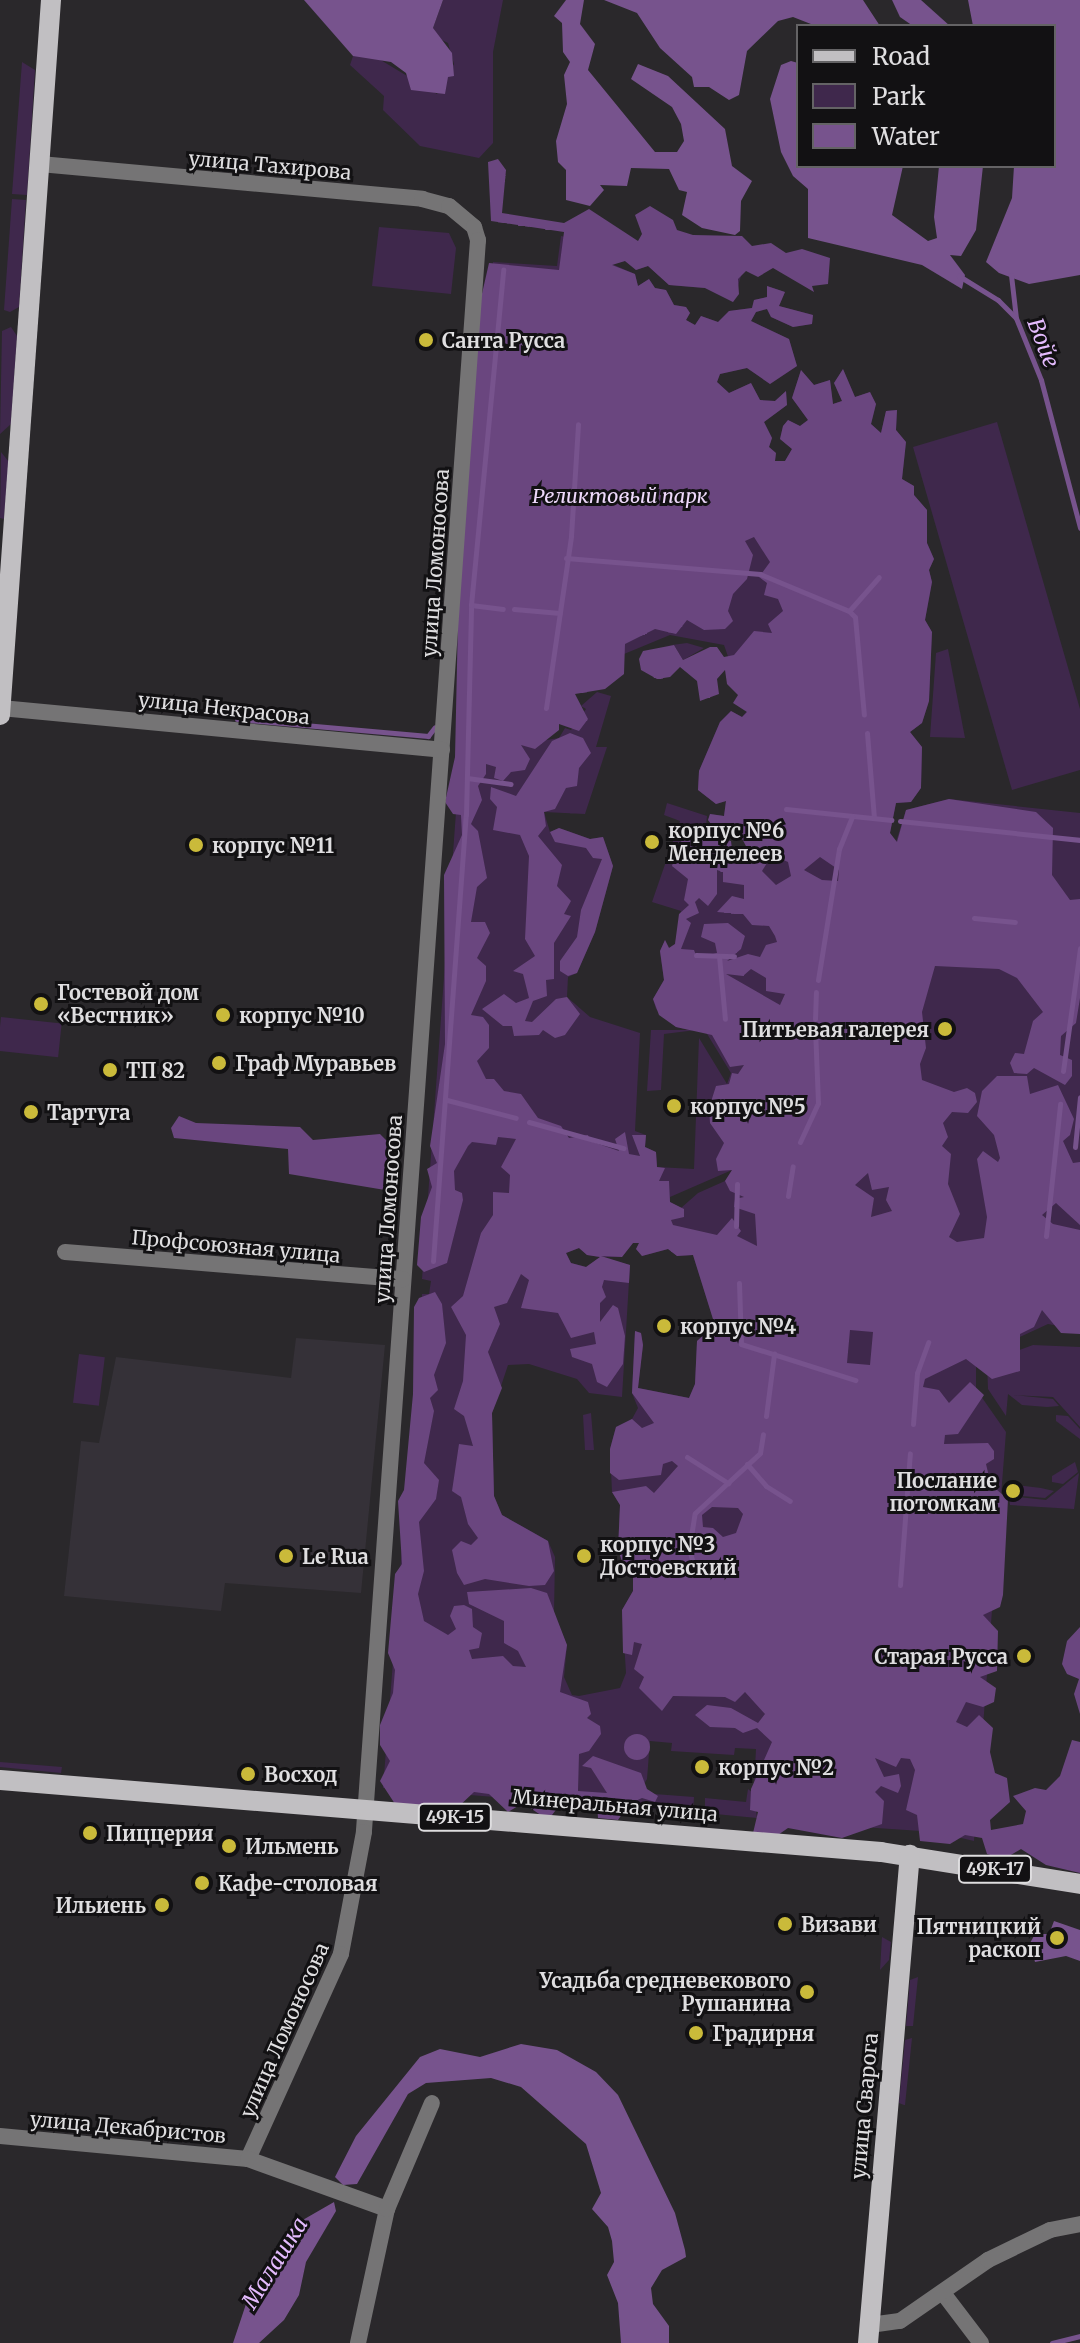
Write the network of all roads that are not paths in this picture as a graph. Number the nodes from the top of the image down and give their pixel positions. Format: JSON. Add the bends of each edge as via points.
{"nodes":[{"id":1,"x":51,"y":0,"type":"edge"},
{"id":2,"x":40,"y":164,"type":"junction"},
{"id":3,"x":478,"y":240,"type":"joint"},
{"id":4,"x":1,"y":708,"type":"edge"},
{"id":5,"x":0,"y":715,"type":"edge"},
{"id":6,"x":442,"y":750,"type":"junction"},
{"id":7,"x":65,"y":1252,"type":"dead end"},
{"id":8,"x":403,"y":1279,"type":"junction"},
{"id":9,"x":0,"y":1780,"type":"edge"},
{"id":10,"x":366,"y":1811,"type":"junction"},
{"id":11,"x":909,"y":1864,"type":"junction"},
{"id":12,"x":1080,"y":1884,"type":"edge"},
{"id":13,"x":432,"y":2103,"type":"dead end"},
{"id":14,"x":0,"y":2136,"type":"edge"},
{"id":15,"x":248,"y":2159,"type":"junction"},
{"id":16,"x":387,"y":2209,"type":"junction"},
{"id":17,"x":1080,"y":2224,"type":"edge"},
{"id":18,"x":943,"y":2293,"type":"junction"},
{"id":19,"x":869,"y":2334,"type":"edge"},
{"id":20,"x":358,"y":2343,"type":"edge"},
{"id":21,"x":981,"y":2343,"type":"edge"}],
"edges":[{"from":1,"to":2,"type":"main road"},
{"from":2,"to":3,"type":"street","name":"улица Тахирова","via":[[422,199],[449,206],[474,227]]},
{"from":2,"to":4,"type":"main road"},
{"from":3,"to":6,"type":"street","name":"улица Ломоносова"},
{"from":4,"to":5,"type":"main road"},
{"from":4,"to":6,"type":"street","name":"улица Некрасова"},
{"from":6,"to":8,"type":"street","name":"улица Ломоносова"},
{"from":7,"to":8,"type":"street","name":"Профсоюзная улица"},
{"from":8,"to":10,"type":"street","name":"улица Ломоносова"},
{"from":9,"to":10,"type":"main road","name":"Минеральная улица","number":"49К-15"},
{"from":10,"to":11,"type":"main road","name":"Минеральная улица","number":"49К-15"},
{"from":10,"to":15,"type":"street","name":"улица Ломоносова","via":[[341,1954]]},
{"from":11,"to":12,"type":"main road","name":"Минеральная улица","number":"49К-17"},
{"from":11,"to":19,"type":"main road","name":"улица Сварога"},
{"from":13,"to":16,"type":"street"},
{"from":14,"to":15,"type":"street","name":"улица Декабристов"},
{"from":15,"to":16,"type":"street","name":"улица Декабристов"},
{"from":16,"to":20,"type":"street"},
{"from":17,"to":18,"type":"street","via":[[1030,2239]]},
{"from":18,"to":19,"type":"street"},
{"from":18,"to":21,"type":"street"}]}
